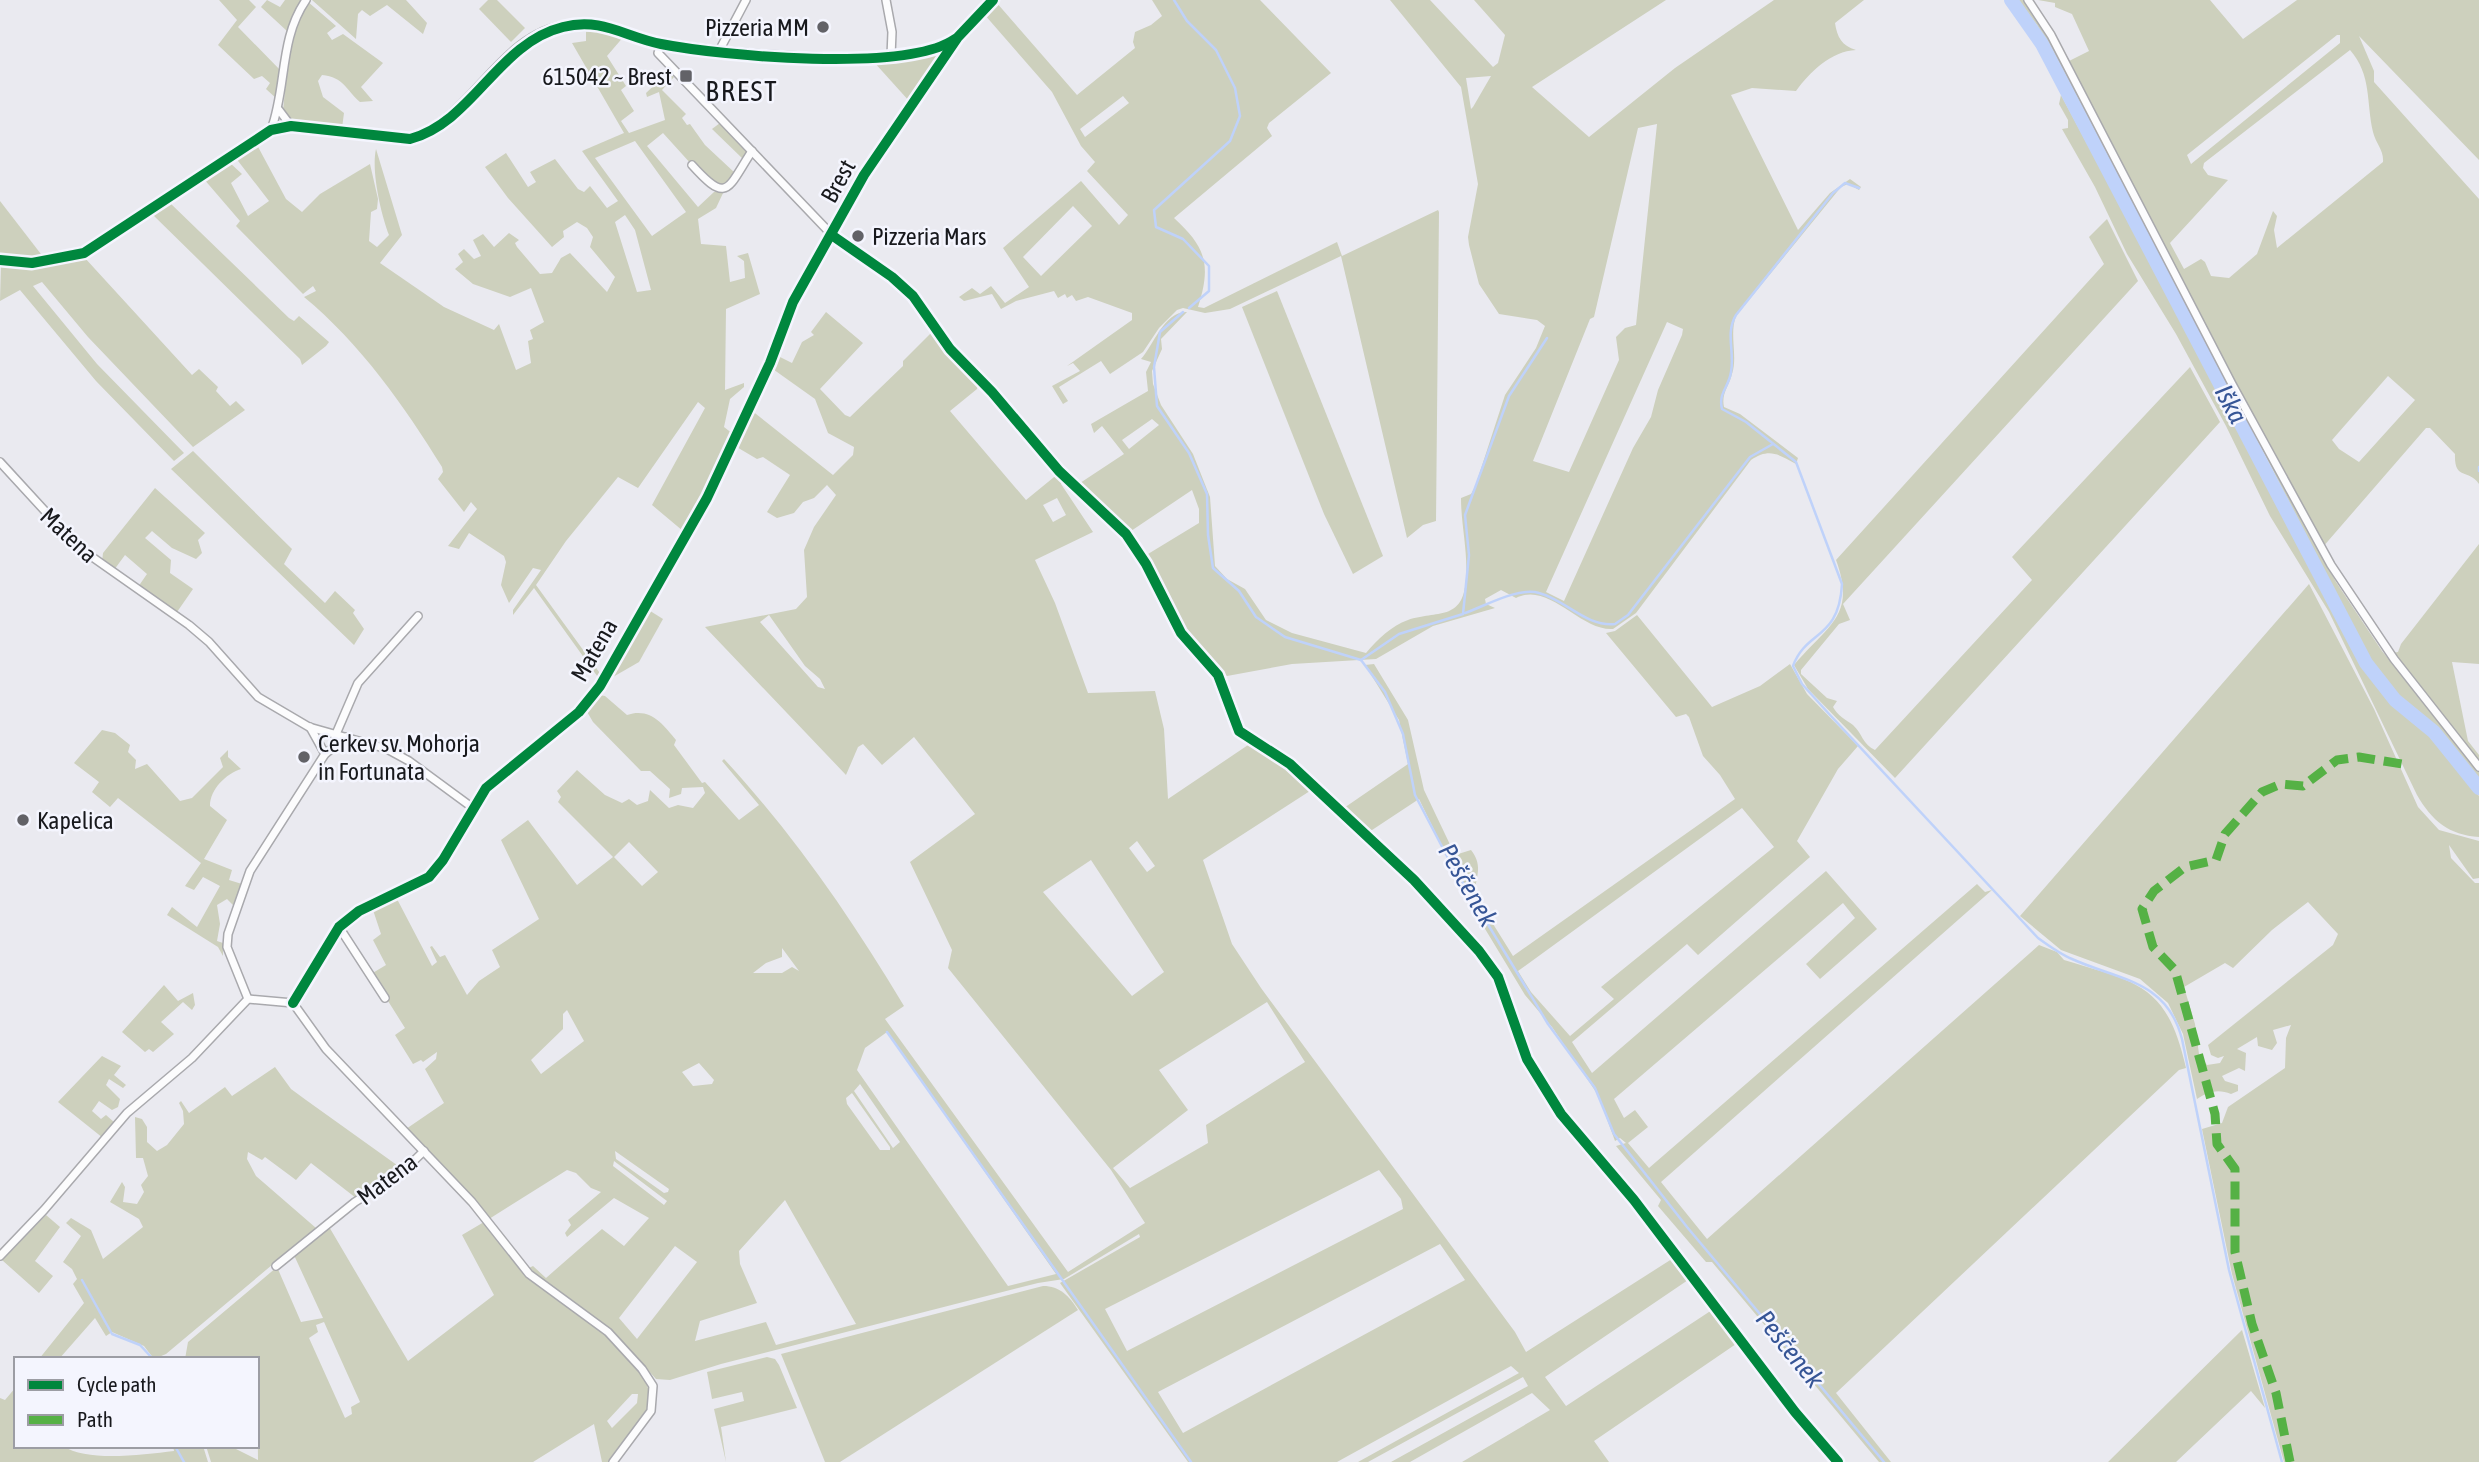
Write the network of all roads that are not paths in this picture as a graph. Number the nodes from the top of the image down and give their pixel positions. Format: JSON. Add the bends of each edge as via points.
{"nodes":[{"id":1,"x":306,"y":0,"type":"edge"},
{"id":2,"x":746,"y":0,"type":"edge"},
{"id":3,"x":886,"y":0,"type":"edge"},
{"id":4,"x":993,"y":0,"type":"edge"},
{"id":5,"x":2028,"y":0,"type":"edge"},
{"id":6,"x":958,"y":37,"type":"junction"},
{"id":7,"x":661,"y":44,"type":"junction"},
{"id":8,"x":719,"y":51,"type":"junction"},
{"id":9,"x":891,"y":56,"type":"junction"},
{"id":10,"x":279,"y":110,"type":"junction"},
{"id":11,"x":291,"y":126,"type":"junction"},
{"id":12,"x":271,"y":130,"type":"junction"},
{"id":13,"x":752,"y":151,"type":"junction"},
{"id":14,"x":692,"y":166,"type":"dead end"},
{"id":15,"x":833,"y":236,"type":"junction"},
{"id":16,"x":0,"y":260,"type":"edge"},
{"id":17,"x":0,"y":462,"type":"edge"},
{"id":18,"x":1163,"y":602,"type":"dead end"},
{"id":19,"x":418,"y":616,"type":"dead end"},
{"id":20,"x":309,"y":727,"type":"junction"},
{"id":21,"x":336,"y":734,"type":"junction"},
{"id":22,"x":346,"y":737,"type":"junction"},
{"id":23,"x":325,"y":754,"type":"junction"},
{"id":24,"x":2479,"y":767,"type":"edge"},
{"id":25,"x":473,"y":808,"type":"junction"},
{"id":26,"x":340,"y":927,"type":"junction"},
{"id":27,"x":248,"y":999,"type":"junction"},
{"id":28,"x":385,"y":999,"type":"dead end"},
{"id":29,"x":293,"y":1003,"type":"junction"},
{"id":30,"x":424,"y":1152,"type":"junction"},
{"id":31,"x":0,"y":1256,"type":"edge"},
{"id":32,"x":276,"y":1266,"type":"dead end"},
{"id":33,"x":613,"y":1462,"type":"edge"}],
"edges":[{"from":1,"to":10,"type":"street","via":[[288,38]]},
{"from":2,"to":8,"type":"street"},
{"from":3,"to":9,"type":"street"},
{"from":4,"to":6,"type":"street"},
{"from":5,"to":24,"type":"street","via":[[2051,35],[2331,565],[2356,607]]},
{"from":6,"to":9,"type":"street","via":[[936,48]]},
{"from":6,"to":15,"type":"street","name":"Brest","via":[[864,175]]},
{"from":7,"to":8,"type":"street"},
{"from":7,"to":11,"type":"street","via":[[602,25],[549,31],[500,66],[440,124],[410,139]]},
{"from":7,"to":13,"type":"street","name":"Brest","via":[[658,53]]},
{"from":8,"to":9,"type":"street","via":[[789,57]]},
{"from":10,"to":11,"type":"street"},
{"from":10,"to":12,"type":"street"},
{"from":11,"to":12,"type":"street"},
{"from":12,"to":16,"type":"street","via":[[85,253],[32,262]]},
{"from":13,"to":14,"type":"street","via":[[729,187],[721,191],[713,189]]},
{"from":13,"to":15,"type":"street","name":"Brest"},
{"from":15,"to":18,"type":"street","name":"Brest","via":[[913,296],[950,349],[1059,471],[1126,534]]},
{"from":15,"to":25,"type":"street","name":"Matena","via":[[793,302],[707,498],[600,685],[579,712],[502,772]]},
{"from":17,"to":20,"type":"street","name":"Matena","via":[[78,547],[190,625],[258,697]]},
{"from":19,"to":21,"type":"street","via":[[358,683]]},
{"from":20,"to":21,"type":"street","name":"Matena"},
{"from":20,"to":23,"type":"street","name":"Matena"},
{"from":21,"to":22,"type":"street","name":"Matena"},
{"from":22,"to":23,"type":"street"},
{"from":22,"to":25,"type":"street","name":"Matena","via":[[409,761]]},
{"from":23,"to":27,"type":"street","via":[[250,871],[235,912],[227,947]]},
{"from":25,"to":26,"type":"street","name":"Matena","via":[[429,877],[359,911]]},
{"from":26,"to":28,"type":"street"},
{"from":26,"to":29,"type":"street","name":"Matena"},
{"from":27,"to":29,"type":"street"},
{"from":27,"to":31,"type":"street","via":[[192,1058],[127,1113]]},
{"from":29,"to":30,"type":"street","name":"Matena","via":[[326,1049]]},
{"from":30,"to":32,"type":"street","name":"Matena"},
{"from":30,"to":33,"type":"street","via":[[529,1273],[608,1332],[653,1386],[651,1411]]}]}
